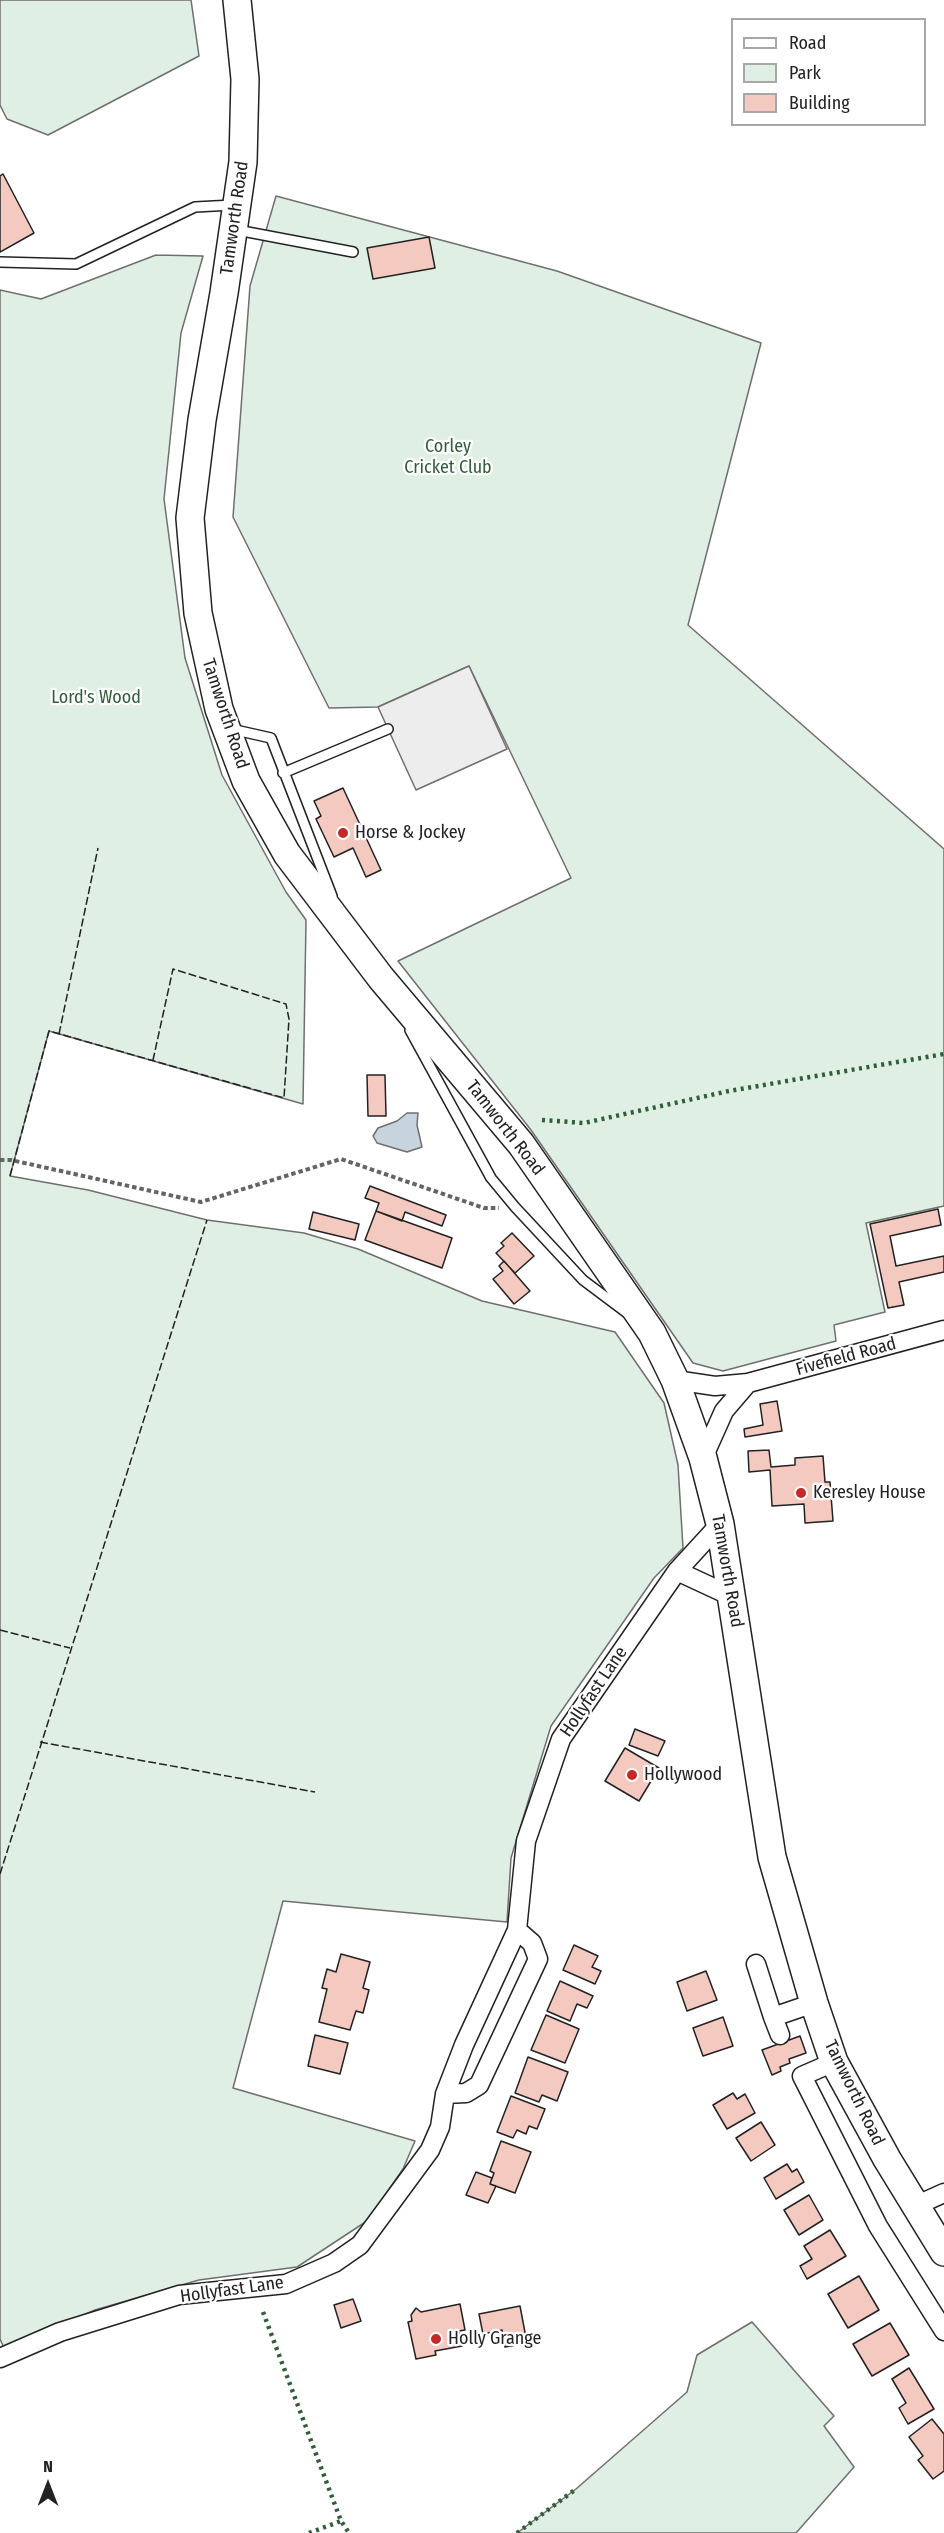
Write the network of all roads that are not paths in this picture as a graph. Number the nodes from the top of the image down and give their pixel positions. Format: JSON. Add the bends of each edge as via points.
{"nodes":[{"id":1,"x":237,"y":0,"type":"edge"},
{"id":2,"x":236,"y":217,"type":"junction"},
{"id":3,"x":353,"y":252,"type":"dead end"},
{"id":4,"x":0,"y":262,"type":"edge"},
{"id":5,"x":225,"y":728,"type":"junction"},
{"id":6,"x":388,"y":729,"type":"dead end"},
{"id":7,"x":283,"y":773,"type":"junction"},
{"id":8,"x":348,"y":936,"type":"junction"},
{"id":9,"x":381,"y":978,"type":"junction"},
{"id":10,"x":944,"y":1330,"type":"edge"},
{"id":11,"x":652,"y":1333,"type":"junction"},
{"id":12,"x":675,"y":1380,"type":"junction"},
{"id":13,"x":748,"y":1383,"type":"junction"},
{"id":14,"x":704,"y":1458,"type":"junction"},
{"id":15,"x":720,"y":1524,"type":"junction"},
{"id":16,"x":677,"y":1571,"type":"junction"},
{"id":17,"x":733,"y":1597,"type":"junction"},
{"id":18,"x":517,"y":1930,"type":"junction"},
{"id":19,"x":756,"y":1964,"type":"dead end"},
{"id":20,"x":814,"y":2003,"type":"junction"},
{"id":21,"x":773,"y":2017,"type":"junction"},
{"id":22,"x":780,"y":2035,"type":"dead end"},
{"id":23,"x":834,"y":2062,"type":"junction"},
{"id":24,"x":445,"y":2094,"type":"junction"},
{"id":25,"x":944,"y":2193,"type":"edge"},
{"id":26,"x":915,"y":2206,"type":"junction"},
{"id":27,"x":944,"y":2253,"type":"edge"},
{"id":28,"x":944,"y":2331,"type":"edge"},
{"id":29,"x":0,"y":2358,"type":"edge"}],
"edges":[{"from":1,"to":2,"type":"main road","name":"Tamworth Road","via":[[245,79],[245,136]]},
{"from":2,"to":3,"type":"lane"},
{"from":2,"to":4,"type":"lane","via":[[195,207],[76,264]]},
{"from":2,"to":5,"type":"main road","name":"Tamworth Road","via":[[190,518],[198,614]]},
{"from":5,"to":7,"type":"lane","via":[[272,738]]},
{"from":5,"to":8,"type":"main road","name":"Tamworth Road","via":[[246,781],[287,854]]},
{"from":6,"to":7,"type":"lane"},
{"from":7,"to":8,"type":"lane"},
{"from":8,"to":9,"type":"main road","name":"Tamworth Road"},
{"from":9,"to":11,"type":"main road","name":"Tamworth Road","via":[[521,1144]]},
{"from":9,"to":11,"type":"lane","via":[[491,1178],[583,1280]]},
{"from":10,"to":13,"type":"street","name":"Fivefield Road"},
{"from":11,"to":12,"type":"main road","name":"Tamworth Road"},
{"from":12,"to":13,"type":"street","name":"Fivefield Road","via":[[715,1386]]},
{"from":12,"to":14,"type":"main road","name":"Tamworth Road"},
{"from":13,"to":14,"type":"street","via":[[724,1411]]},
{"from":14,"to":15,"type":"main road","name":"Tamworth Road"},
{"from":15,"to":16,"type":"street","name":"Hollyfast Lane"},
{"from":15,"to":17,"type":"main road","name":"Tamworth Road"},
{"from":16,"to":17,"type":"street"},
{"from":16,"to":18,"type":"street","name":"Hollyfast Lane","via":[[561,1739],[526,1841]]},
{"from":17,"to":20,"type":"main road","name":"Tamworth Road","via":[[772,1857]]},
{"from":18,"to":24,"type":"street","name":"Hollyfast Lane"},
{"from":18,"to":24,"type":"street","via":[[532,1942],[538,1959],[479,2085],[466,2093]]},
{"from":19,"to":21,"type":"street"},
{"from":20,"to":21,"type":"street"},
{"from":20,"to":23,"type":"main road","name":"Tamworth Road"},
{"from":21,"to":22,"type":"street"},
{"from":23,"to":26,"type":"main road","name":"Tamworth Road"},
{"from":23,"to":28,"type":"street","via":[[802,2076],[878,2226]]},
{"from":24,"to":29,"type":"street","name":"Hollyfast Lane","via":[[440,2127],[430,2150],[360,2245],[334,2263],[286,2284],[179,2295],[60,2332]]},
{"from":25,"to":26,"type":"street"},
{"from":26,"to":27,"type":"main road","name":"Tamworth Road"}]}
